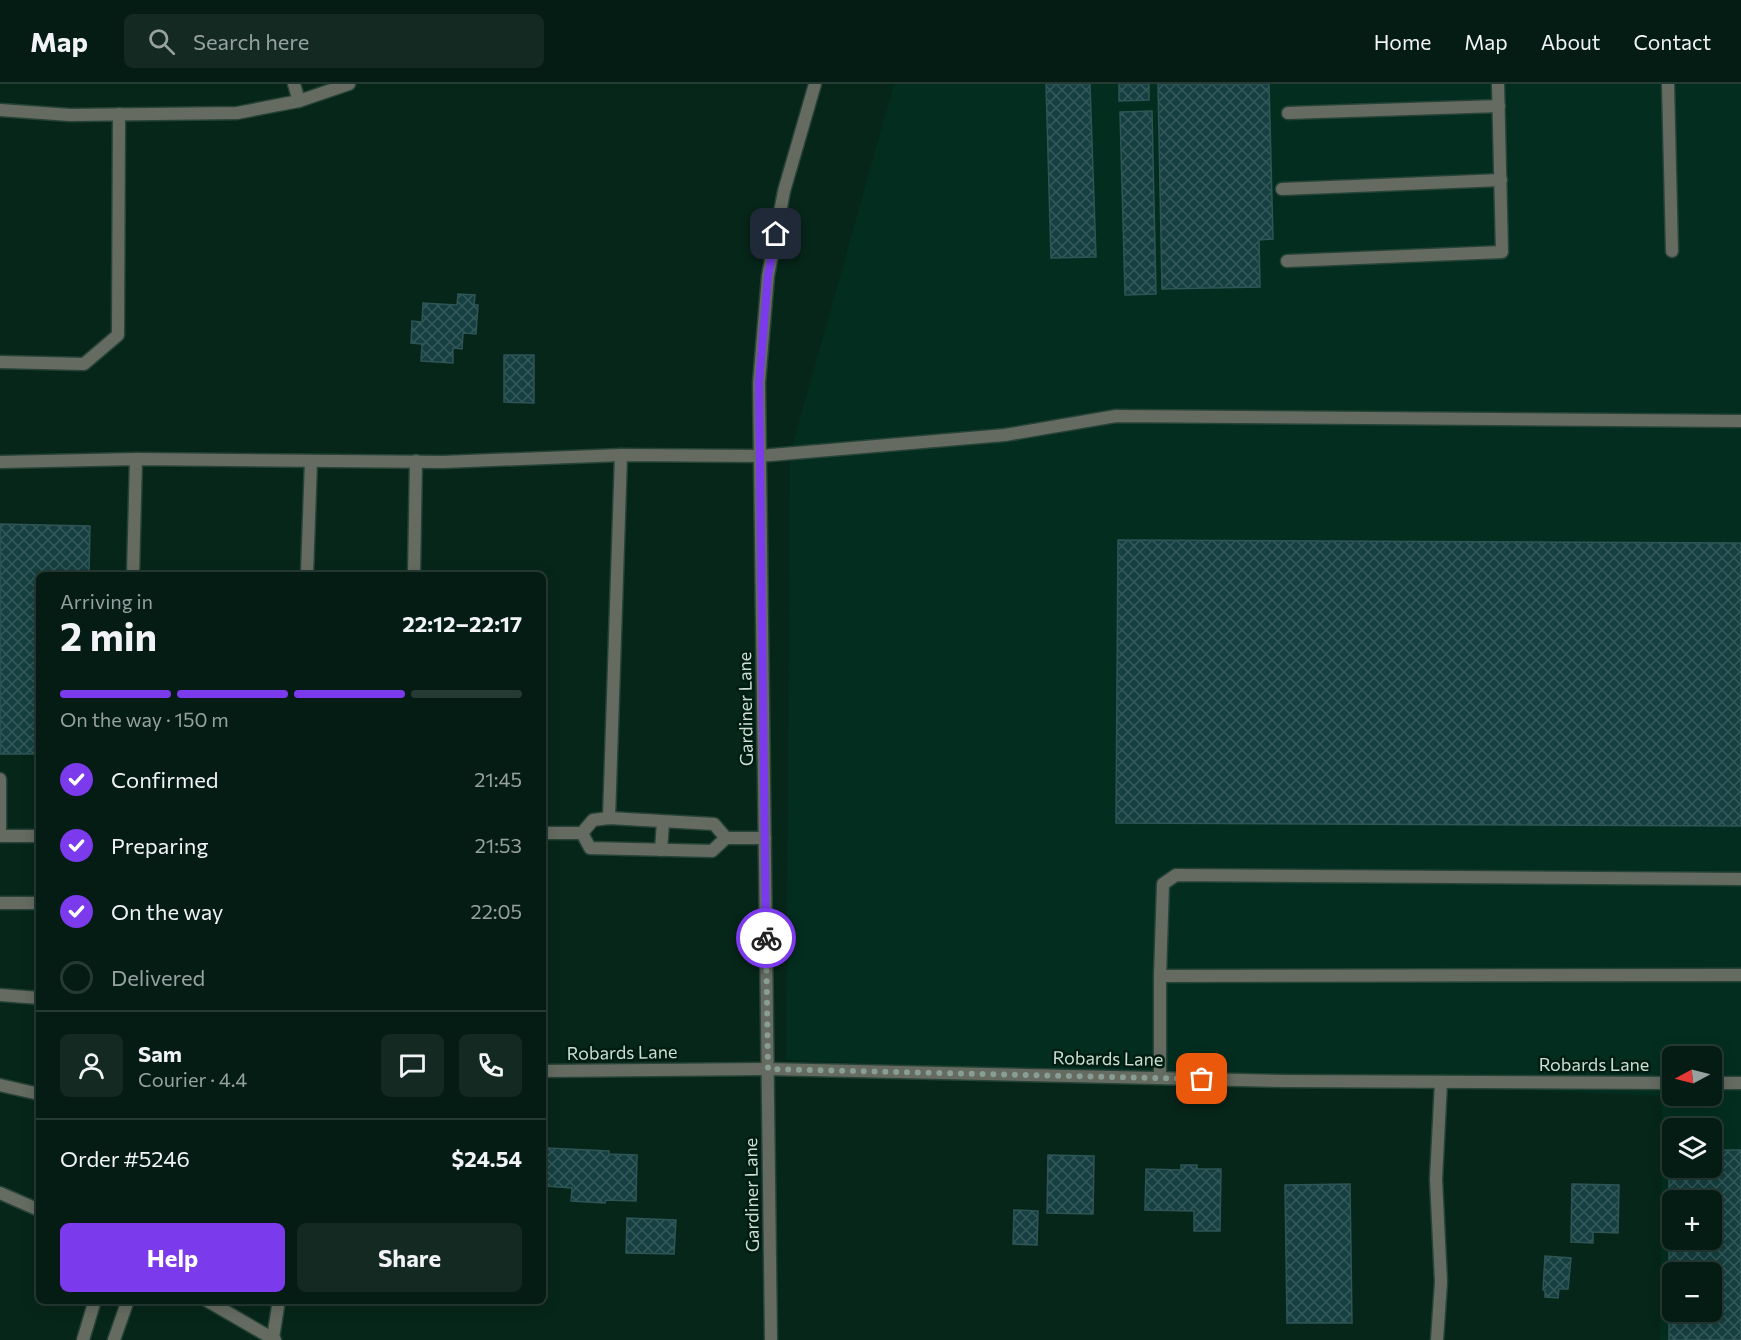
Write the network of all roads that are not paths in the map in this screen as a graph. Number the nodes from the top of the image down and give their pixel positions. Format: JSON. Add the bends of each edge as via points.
{"nodes":[{"id":1,"x":294,"y":84,"type":"edge"},
{"id":2,"x":348,"y":84,"type":"edge"},
{"id":3,"x":815,"y":84,"type":"edge"},
{"id":4,"x":1498,"y":84,"type":"edge"},
{"id":5,"x":1668,"y":84,"type":"edge"},
{"id":6,"x":299,"y":101,"type":"junction"},
{"id":7,"x":1499,"y":106,"type":"junction"},
{"id":8,"x":0,"y":110,"type":"edge"},
{"id":9,"x":1288,"y":113,"type":"dead end"},
{"id":10,"x":118,"y":114,"type":"junction"},
{"id":11,"x":1501,"y":180,"type":"junction"},
{"id":12,"x":1282,"y":189,"type":"dead end"},
{"id":13,"x":1672,"y":251,"type":"dead end"},
{"id":14,"x":1287,"y":261,"type":"dead end"},
{"id":15,"x":0,"y":363,"type":"edge"},
{"id":16,"x":1741,"y":421,"type":"edge"},
{"id":17,"x":621,"y":455,"type":"junction"},
{"id":18,"x":760,"y":456,"type":"junction"},
{"id":19,"x":136,"y":459,"type":"junction"},
{"id":20,"x":311,"y":461,"type":"junction"},
{"id":21,"x":416,"y":461,"type":"junction"},
{"id":22,"x":0,"y":462,"type":"edge"},
{"id":23,"x":133,"y":572,"type":"edge"},
{"id":24,"x":307,"y":572,"type":"edge"},
{"id":25,"x":414,"y":572,"type":"edge"},
{"id":26,"x":0,"y":779,"type":"edge"},
{"id":27,"x":609,"y":818,"type":"junction"},
{"id":28,"x":663,"y":822,"type":"junction"},
{"id":29,"x":546,"y":833,"type":"edge"},
{"id":30,"x":582,"y":833,"type":"junction"},
{"id":31,"x":0,"y":836,"type":"edge"},
{"id":32,"x":36,"y":836,"type":"edge"},
{"id":33,"x":726,"y":838,"type":"junction"},
{"id":34,"x":765,"y":838,"type":"junction"},
{"id":35,"x":661,"y":850,"type":"junction"},
{"id":36,"x":1741,"y":879,"type":"edge"},
{"id":37,"x":0,"y":903,"type":"edge"},
{"id":38,"x":36,"y":903,"type":"edge"},
{"id":39,"x":1741,"y":975,"type":"edge"},
{"id":40,"x":1160,"y":976,"type":"junction"},
{"id":41,"x":0,"y":995,"type":"edge"},
{"id":42,"x":36,"y":998,"type":"edge"},
{"id":43,"x":768,"y":1069,"type":"junction"},
{"id":44,"x":546,"y":1071,"type":"edge"},
{"id":45,"x":1160,"y":1077,"type":"junction"},
{"id":46,"x":1441,"y":1082,"type":"junction"},
{"id":47,"x":1662,"y":1083,"type":"edge"},
{"id":48,"x":1722,"y":1083,"type":"edge"},
{"id":49,"x":1741,"y":1083,"type":"edge"},
{"id":50,"x":0,"y":1085,"type":"edge"},
{"id":51,"x":36,"y":1093,"type":"edge"},
{"id":52,"x":0,"y":1193,"type":"edge"},
{"id":53,"x":36,"y":1209,"type":"edge"},
{"id":54,"x":94,"y":1304,"type":"edge"},
{"id":55,"x":127,"y":1304,"type":"edge"},
{"id":56,"x":213,"y":1304,"type":"edge"},
{"id":57,"x":278,"y":1304,"type":"edge"},
{"id":58,"x":274,"y":1339,"type":"edge"},
{"id":59,"x":83,"y":1340,"type":"edge"},
{"id":60,"x":114,"y":1340,"type":"edge"},
{"id":61,"x":771,"y":1340,"type":"edge"},
{"id":62,"x":1437,"y":1340,"type":"edge"}],
"edges":[{"from":1,"to":6,"type":"street"},
{"from":2,"to":6,"type":"street"},
{"from":3,"to":18,"type":"street","name":"Gardiner Lane","via":[[784,191],[768,276],[759,383]]},
{"from":4,"to":7,"type":"street"},
{"from":5,"to":13,"type":"street"},
{"from":6,"to":10,"type":"street","via":[[237,112]]},
{"from":7,"to":9,"type":"street"},
{"from":7,"to":11,"type":"street"},
{"from":8,"to":10,"type":"street"},
{"from":10,"to":15,"type":"street","via":[[118,335],[84,363]]},
{"from":11,"to":12,"type":"street"},
{"from":11,"to":14,"type":"street","via":[[1502,252]]},
{"from":16,"to":18,"type":"street","via":[[1116,416],[1005,435]]},
{"from":17,"to":18,"type":"street"},
{"from":17,"to":21,"type":"street"},
{"from":17,"to":27,"type":"street"},
{"from":18,"to":34,"type":"street","name":"Gardiner Lane"},
{"from":19,"to":20,"type":"street"},
{"from":19,"to":22,"type":"street"},
{"from":19,"to":23,"type":"street"},
{"from":20,"to":21,"type":"street"},
{"from":20,"to":24,"type":"street"},
{"from":21,"to":25,"type":"street"},
{"from":26,"to":31,"type":"street"},
{"from":27,"to":28,"type":"street"},
{"from":27,"to":30,"type":"street","via":[[593,820]]},
{"from":28,"to":33,"type":"street","via":[[714,824]]},
{"from":28,"to":35,"type":"street"},
{"from":29,"to":30,"type":"street"},
{"from":30,"to":35,"type":"street","via":[[590,848]]},
{"from":31,"to":32,"type":"street"},
{"from":33,"to":34,"type":"street"},
{"from":33,"to":35,"type":"street","via":[[712,851]]},
{"from":34,"to":43,"type":"street","name":"Gardiner Lane"},
{"from":36,"to":40,"type":"street","via":[[1176,875],[1163,884]]},
{"from":37,"to":38,"type":"street"},
{"from":39,"to":40,"type":"street"},
{"from":40,"to":45,"type":"street"},
{"from":41,"to":42,"type":"street"},
{"from":43,"to":44,"type":"street","name":"Robards Lane"},
{"from":43,"to":45,"type":"street","name":"Robards Lane"},
{"from":43,"to":61,"type":"street","name":"Gardiner Lane"},
{"from":45,"to":46,"type":"street","name":"Robards Lane"},
{"from":46,"to":47,"type":"street","name":"Robards Lane"},
{"from":46,"to":62,"type":"street","via":[[1436,1179],[1441,1282]]},
{"from":48,"to":49,"type":"street"},
{"from":50,"to":51,"type":"street"},
{"from":52,"to":53,"type":"street"},
{"from":54,"to":59,"type":"street"},
{"from":55,"to":60,"type":"street"},
{"from":56,"to":58,"type":"street"},
{"from":57,"to":58,"type":"street"}]}
